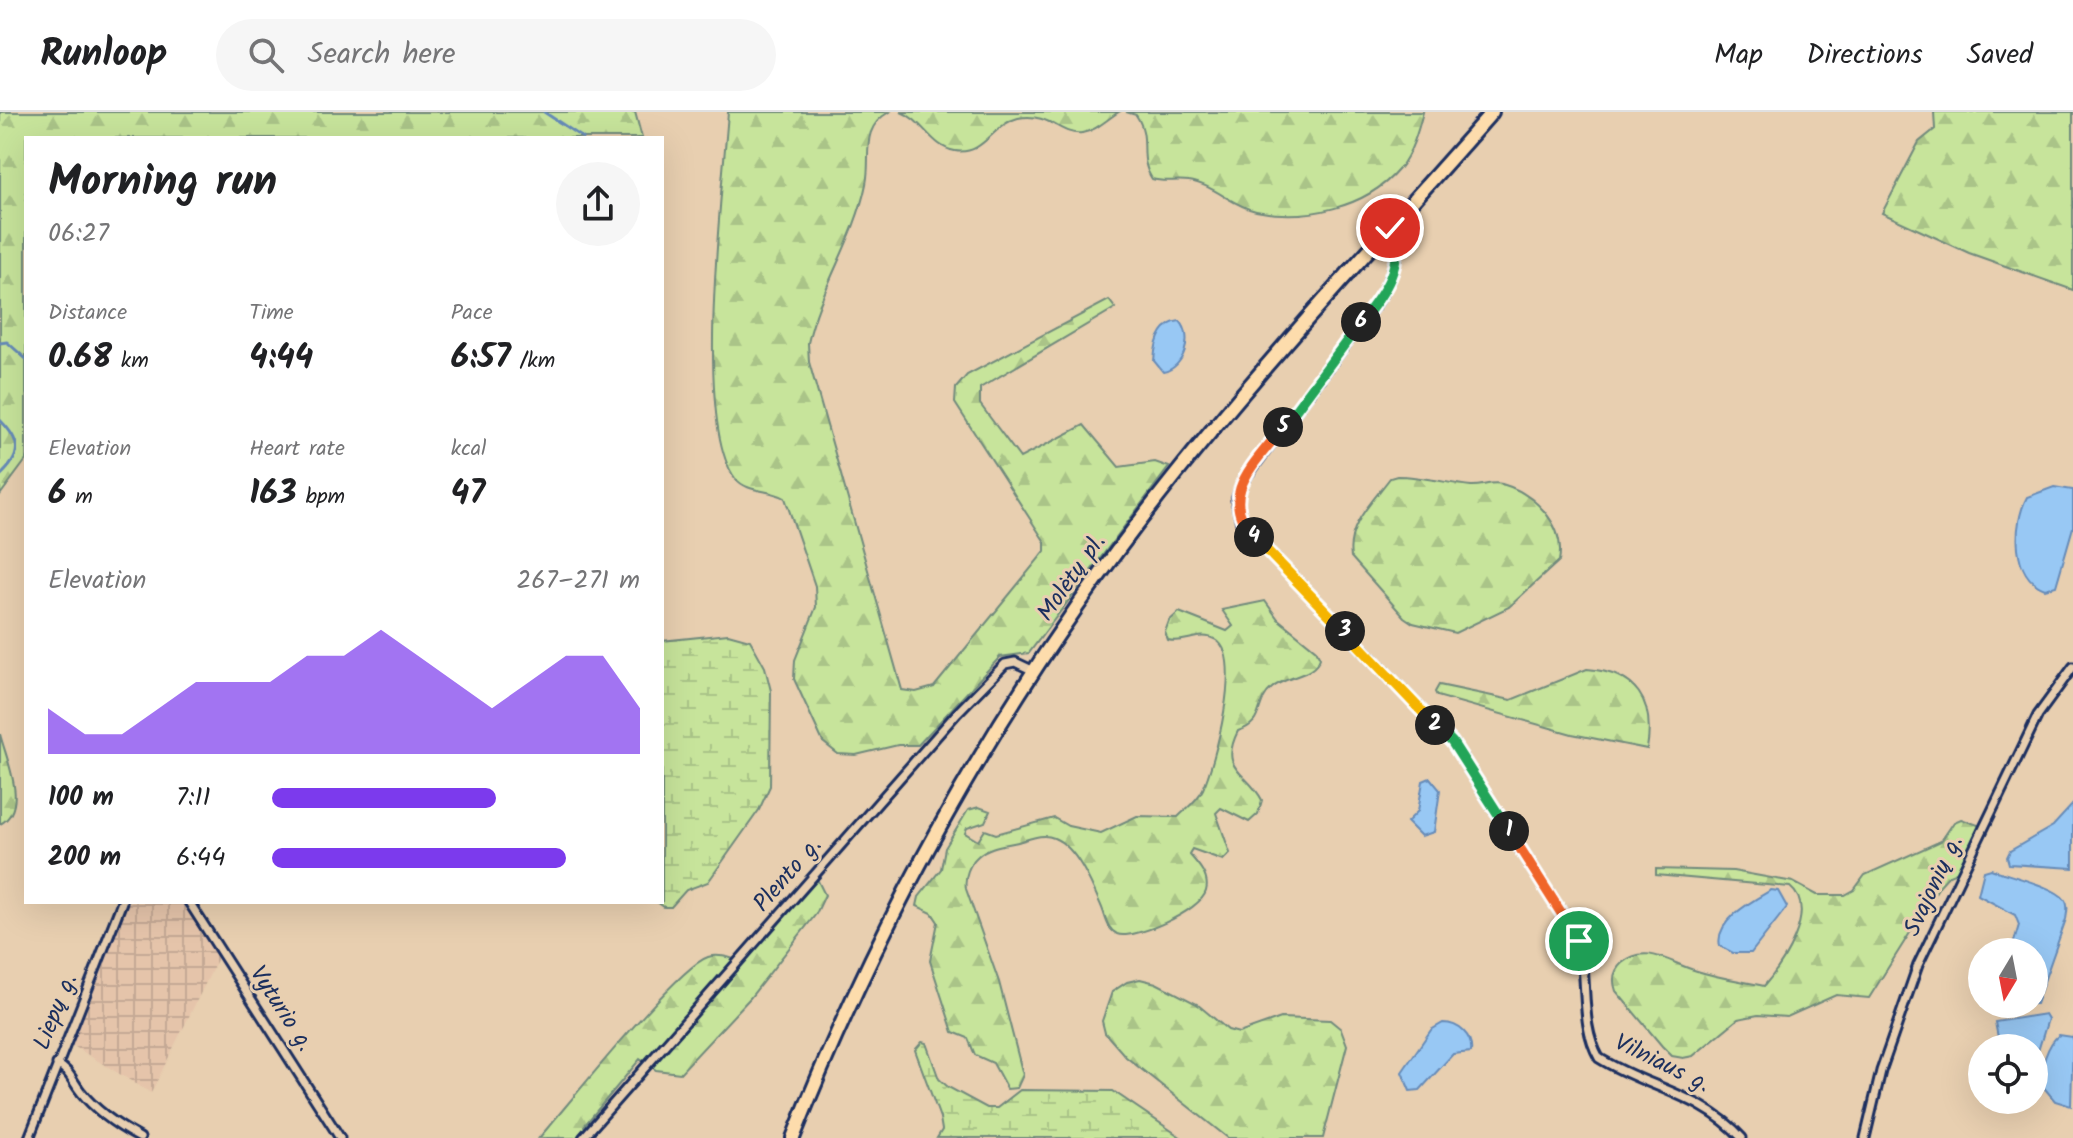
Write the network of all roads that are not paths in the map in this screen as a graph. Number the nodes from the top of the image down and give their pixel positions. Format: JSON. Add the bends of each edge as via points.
{"nodes":[{"id":1,"x":1492,"y":112,"type":"edge"},
{"id":2,"x":1390,"y":228,"type":"junction"},
{"id":3,"x":2073,"y":667,"type":"edge"},
{"id":4,"x":1034,"y":671,"type":"junction"},
{"id":5,"x":121,"y":904,"type":"edge"},
{"id":6,"x":190,"y":904,"type":"edge"},
{"id":7,"x":57,"y":1064,"type":"junction"},
{"id":8,"x":29,"y":1138,"type":"edge"},
{"id":9,"x":140,"y":1138,"type":"edge"},
{"id":10,"x":340,"y":1138,"type":"edge"},
{"id":11,"x":583,"y":1138,"type":"edge"},
{"id":12,"x":793,"y":1138,"type":"edge"},
{"id":13,"x":1742,"y":1138,"type":"edge"},
{"id":14,"x":1865,"y":1138,"type":"edge"}],
"edges":[{"from":1,"to":2,"type":"highway","name":"Molėtų pl."},
{"from":2,"to":4,"type":"highway","name":"Molėtų pl.","via":[[1174,476]]},
{"from":2,"to":13,"type":"street","name":"Vilniaus g.","via":[[1398,244],[1392,274],[1378,301],[1243,481],[1236,500],[1241,523],[1452,742],[1579,941],[1587,1031],[1599,1058],[1683,1093],[1725,1119]]},
{"from":3,"to":14,"type":"street","name":"Svajonių g.","via":[[2038,715],[1918,965],[1881,1071]]},
{"from":4,"to":11,"type":"street","name":"Plento g.","via":[[1015,662],[1005,664]]},
{"from":4,"to":12,"type":"highway","name":"Molėtų pl.","via":[[899,904]]},
{"from":5,"to":7,"type":"street","name":"Liepų g."},
{"from":6,"to":10,"type":"street","name":"Vyturio g."},
{"from":7,"to":8,"type":"street","name":"Liepų g."},
{"from":7,"to":9,"type":"street","via":[[107,1117]]}]}
